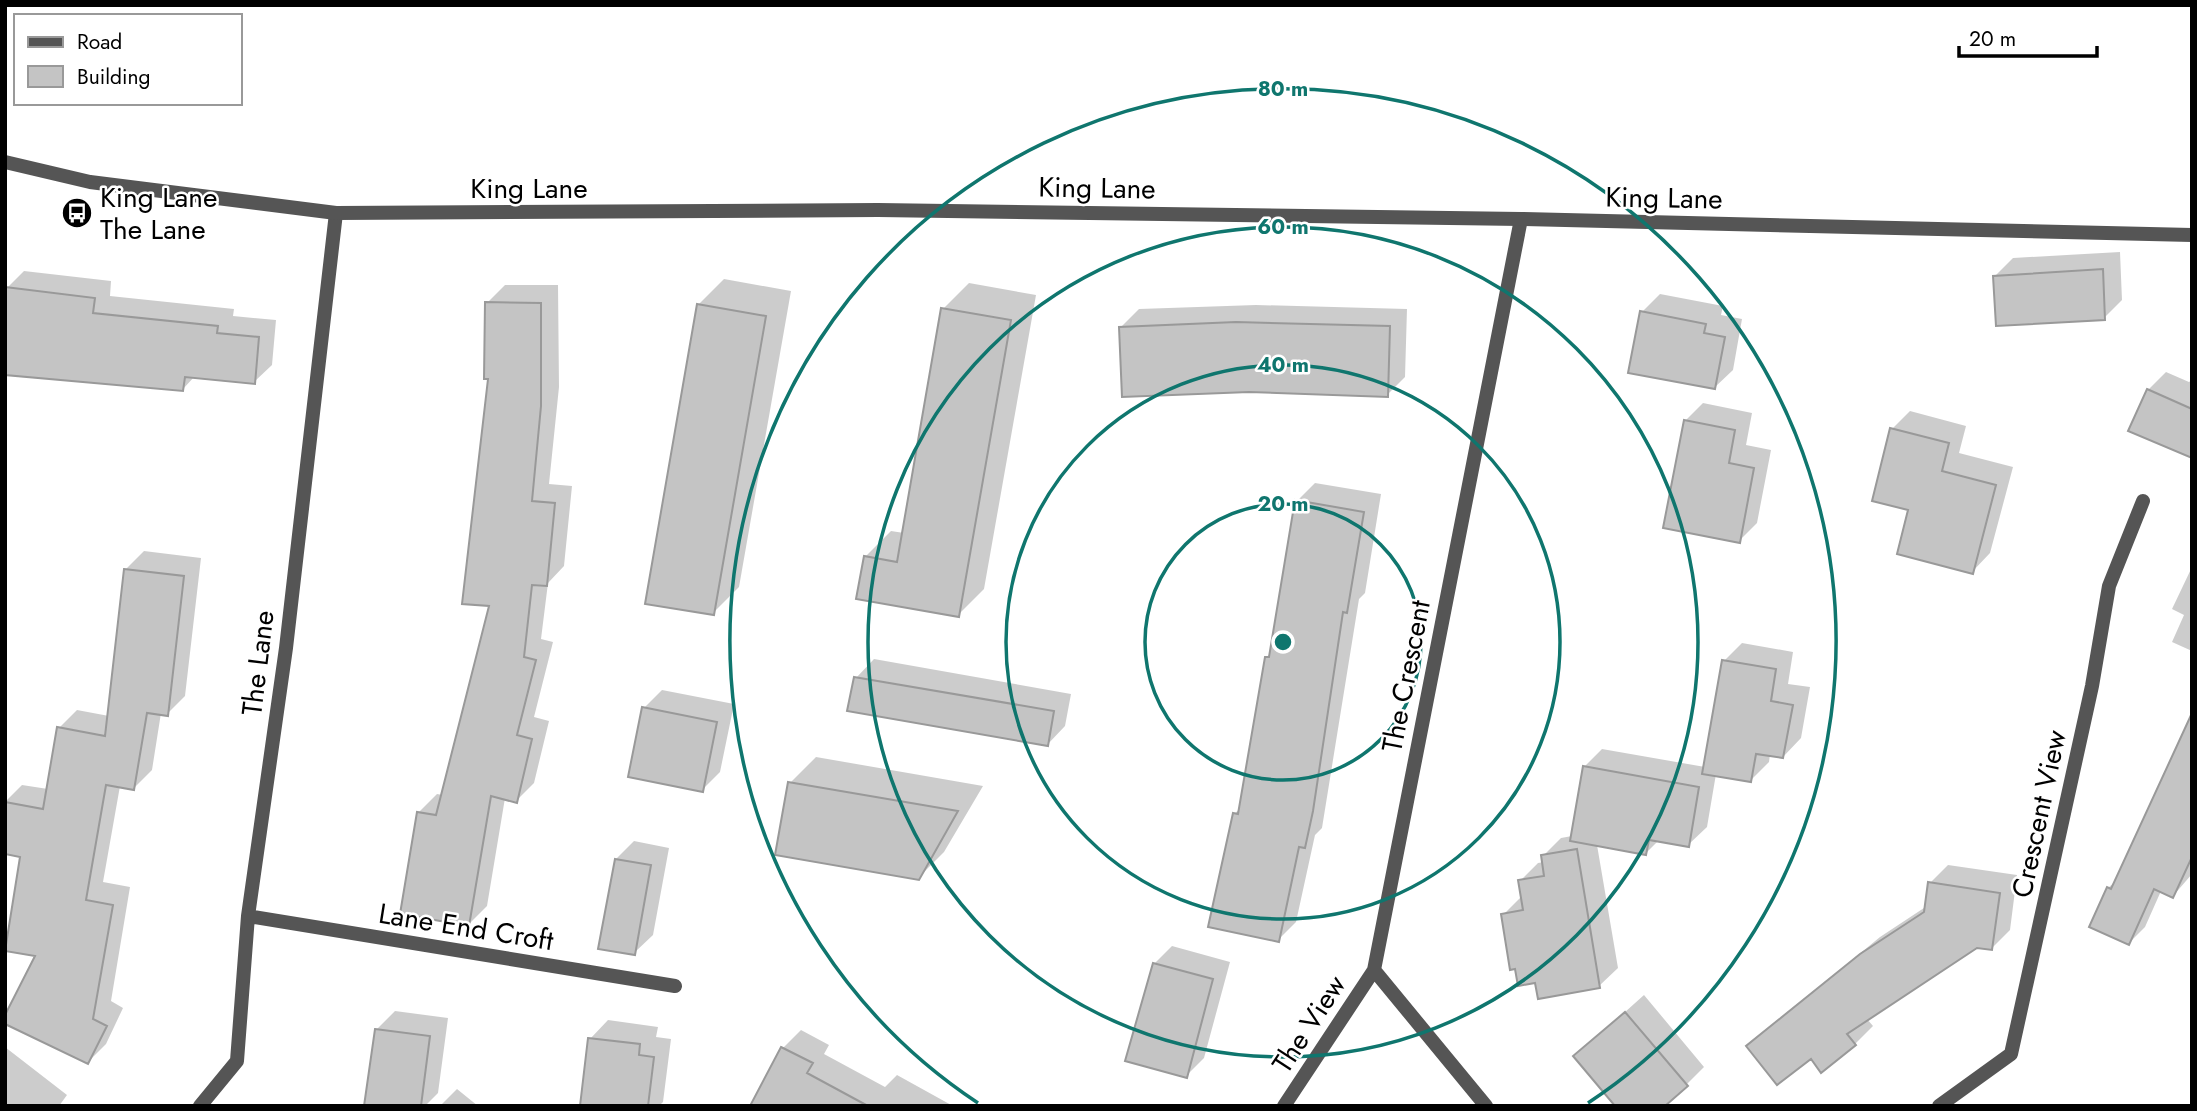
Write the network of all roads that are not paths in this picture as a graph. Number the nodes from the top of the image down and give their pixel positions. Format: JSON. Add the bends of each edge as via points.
{"nodes":[{"id":1,"x":5,"y":162,"type":"edge"},
{"id":2,"x":336,"y":213,"type":"junction"},
{"id":3,"x":1521,"y":219,"type":"junction"},
{"id":4,"x":2192,"y":235,"type":"edge"},
{"id":5,"x":2143,"y":500,"type":"dead end"},
{"id":6,"x":248,"y":916,"type":"junction"},
{"id":7,"x":1374,"y":970,"type":"junction"},
{"id":8,"x":675,"y":986,"type":"dead end"},
{"id":9,"x":201,"y":1106,"type":"edge"},
{"id":10,"x":1284,"y":1106,"type":"edge"},
{"id":11,"x":1486,"y":1106,"type":"edge"},
{"id":12,"x":1939,"y":1106,"type":"edge"}],
"edges":[{"from":1,"to":2,"type":"street","name":"King Lane","via":[[90,182]]},
{"from":2,"to":3,"type":"street","name":"King Lane","via":[[878,209]]},
{"from":2,"to":6,"type":"street","name":"The Lane","via":[[286,648]]},
{"from":3,"to":4,"type":"street","name":"King Lane"},
{"from":3,"to":7,"type":"street","name":"The Crescent"},
{"from":5,"to":12,"type":"street","name":"Crescent View","via":[[2109,586],[2092,686],[2011,1054]]},
{"from":6,"to":8,"type":"street","name":"Lane End Croft"},
{"from":6,"to":9,"type":"street","name":"The Lane","via":[[237,1060]]},
{"from":7,"to":10,"type":"street","name":"The View"},
{"from":7,"to":11,"type":"street"}]}
